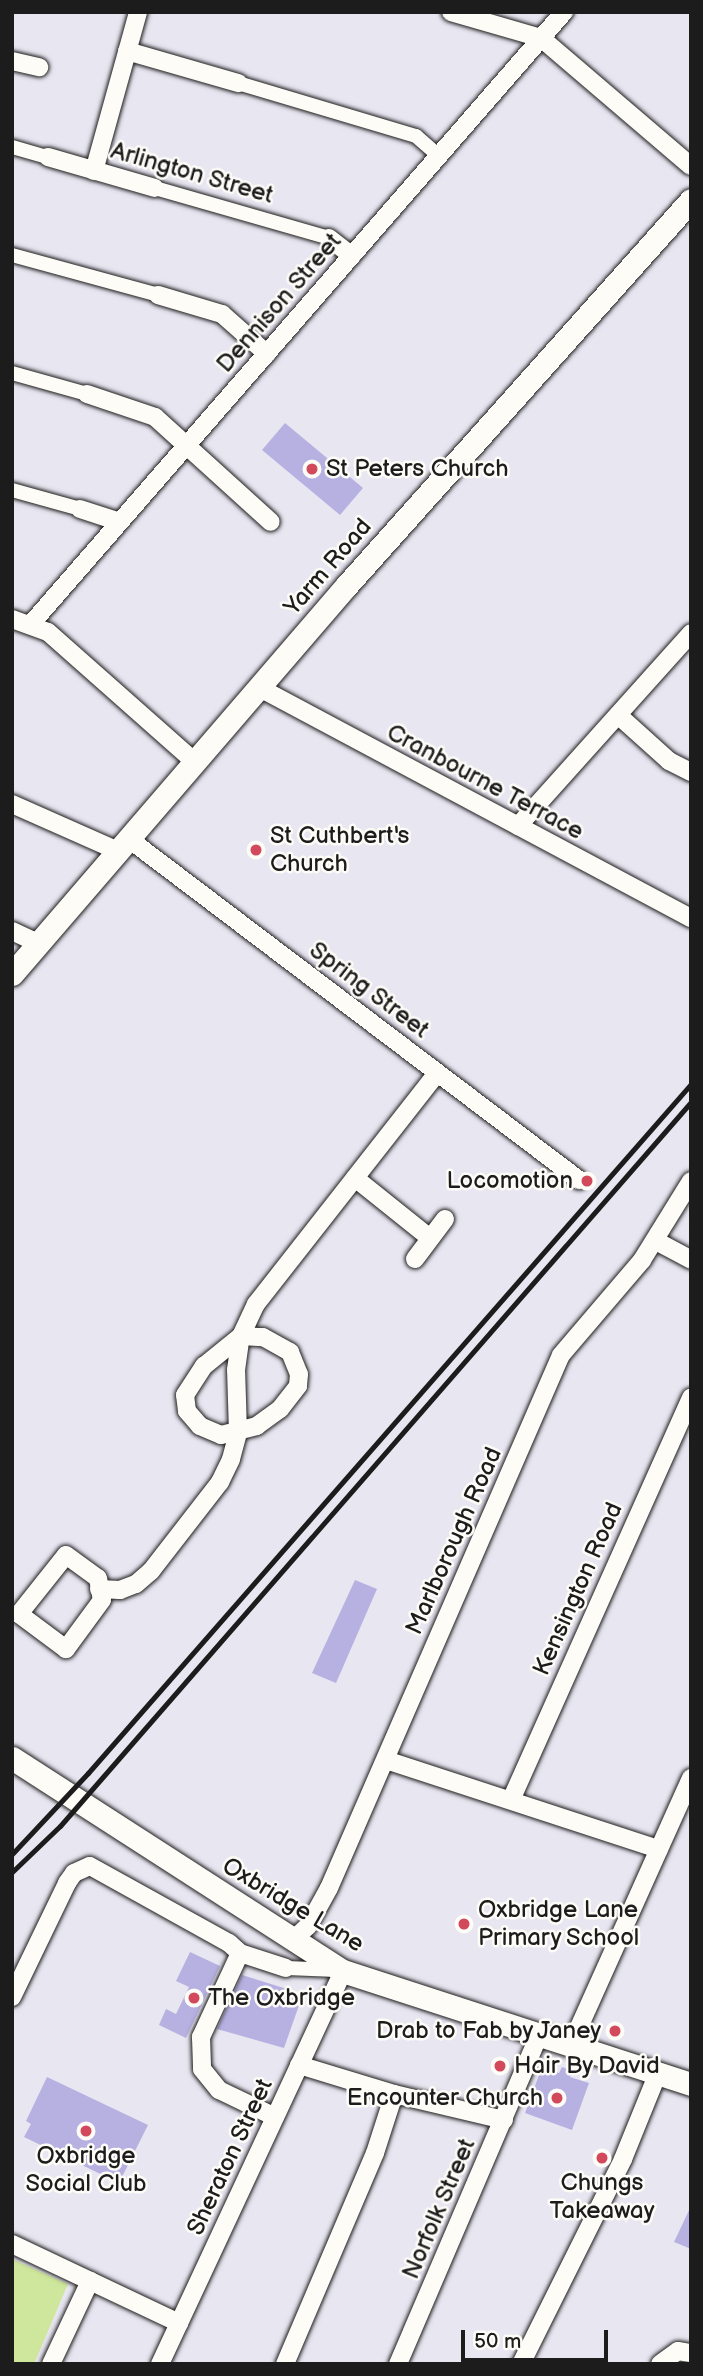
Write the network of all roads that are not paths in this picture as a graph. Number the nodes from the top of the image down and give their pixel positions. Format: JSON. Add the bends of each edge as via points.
{"nodes":[{"id":1,"x":138,"y":12,"type":"edge"},
{"id":2,"x":451,"y":12,"type":"edge"},
{"id":3,"x":564,"y":12,"type":"edge"},
{"id":4,"x":541,"y":38,"type":"junction"},
{"id":5,"x":127,"y":51,"type":"junction"},
{"id":6,"x":12,"y":61,"type":"edge"},
{"id":7,"x":39,"y":67,"type":"dead end"},
{"id":8,"x":237,"y":83,"type":"joint"},
{"id":9,"x":12,"y":147,"type":"edge"},
{"id":10,"x":439,"y":156,"type":"junction"},
{"id":11,"x":48,"y":158,"type":"joint"},
{"id":12,"x":691,"y":166,"type":"edge"},
{"id":13,"x":94,"y":171,"type":"junction"},
{"id":14,"x":155,"y":188,"type":"joint"},
{"id":15,"x":691,"y":200,"type":"edge"},
{"id":16,"x":329,"y":238,"type":"joint"},
{"id":17,"x":12,"y":255,"type":"edge"},
{"id":18,"x":352,"y":256,"type":"junction"},
{"id":19,"x":158,"y":295,"type":"joint"},
{"id":20,"x":267,"y":354,"type":"junction"},
{"id":21,"x":12,"y":373,"type":"edge"},
{"id":22,"x":88,"y":394,"type":"joint"},
{"id":23,"x":188,"y":444,"type":"junction"},
{"id":24,"x":12,"y":490,"type":"edge"},
{"id":25,"x":80,"y":509,"type":"joint"},
{"id":26,"x":118,"y":521,"type":"junction"},
{"id":27,"x":271,"y":522,"type":"dead end"},
{"id":28,"x":12,"y":619,"type":"edge"},
{"id":29,"x":31,"y":624,"type":"junction"},
{"id":30,"x":691,"y":634,"type":"edge"},
{"id":31,"x":258,"y":687,"type":"junction"},
{"id":32,"x":618,"y":715,"type":"junction"},
{"id":33,"x":196,"y":763,"type":"junction"},
{"id":34,"x":691,"y":772,"type":"edge"},
{"id":35,"x":12,"y":804,"type":"edge"},
{"id":36,"x":518,"y":826,"type":"junction"},
{"id":37,"x":123,"y":845,"type":"junction"},
{"id":38,"x":691,"y":918,"type":"edge"},
{"id":39,"x":12,"y":931,"type":"edge"},
{"id":40,"x":38,"y":943,"type":"junction"},
{"id":41,"x":12,"y":974,"type":"edge"},
{"id":42,"x":437,"y":1073,"type":"junction"},
{"id":43,"x":355,"y":1178,"type":"junction"},
{"id":44,"x":579,"y":1180,"type":"dead end"},
{"id":45,"x":691,"y":1181,"type":"edge"},
{"id":46,"x":445,"y":1219,"type":"dead end"},
{"id":47,"x":430,"y":1238,"type":"junction"},
{"id":48,"x":656,"y":1241,"type":"junction"},
{"id":49,"x":415,"y":1259,"type":"dead end"},
{"id":50,"x":691,"y":1260,"type":"edge"},
{"id":51,"x":241,"y":1336,"type":"junction"},
{"id":52,"x":691,"y":1397,"type":"edge"},
{"id":53,"x":238,"y":1432,"type":"junction"},
{"id":54,"x":99,"y":1589,"type":"junction"},
{"id":55,"x":12,"y":1758,"type":"edge"},
{"id":56,"x":386,"y":1760,"type":"junction"},
{"id":57,"x":691,"y":1778,"type":"edge"},
{"id":58,"x":511,"y":1800,"type":"junction"},
{"id":59,"x":659,"y":1849,"type":"junction"},
{"id":60,"x":293,"y":1940,"type":"junction"},
{"id":61,"x":240,"y":1953,"type":"junction"},
{"id":62,"x":286,"y":1968,"type":"joint"},
{"id":63,"x":343,"y":1971,"type":"junction"},
{"id":64,"x":12,"y":1997,"type":"edge"},
{"id":65,"x":539,"y":2035,"type":"junction"},
{"id":66,"x":571,"y":2045,"type":"junction"},
{"id":67,"x":299,"y":2066,"type":"junction"},
{"id":68,"x":658,"y":2073,"type":"junction"},
{"id":69,"x":691,"y":2084,"type":"edge"},
{"id":70,"x":394,"y":2094,"type":"junction"},
{"id":71,"x":275,"y":2118,"type":"junction"},
{"id":72,"x":504,"y":2120,"type":"junction"},
{"id":73,"x":12,"y":2244,"type":"edge"},
{"id":74,"x":90,"y":2281,"type":"junction"},
{"id":75,"x":179,"y":2323,"type":"junction"},
{"id":76,"x":691,"y":2353,"type":"edge"},
{"id":77,"x":51,"y":2364,"type":"edge"},
{"id":78,"x":160,"y":2364,"type":"edge"},
{"id":79,"x":285,"y":2364,"type":"edge"},
{"id":80,"x":398,"y":2364,"type":"edge"},
{"id":81,"x":522,"y":2364,"type":"edge"},
{"id":82,"x":660,"y":2364,"type":"edge"}],
"edges":[{"from":1,"to":5,"type":"street"},
{"from":2,"to":4,"type":"street"},
{"from":3,"to":4,"type":"street","name":"Dennison Street"},
{"from":4,"to":10,"type":"street","name":"Dennison Street"},
{"from":4,"to":12,"type":"street"},
{"from":5,"to":8,"type":"street"},
{"from":5,"to":13,"type":"street"},
{"from":6,"to":7,"type":"street"},
{"from":8,"to":10,"type":"street","via":[[416,136]]},
{"from":9,"to":11,"type":"street","name":"Arlington Street"},
{"from":10,"to":18,"type":"street","name":"Dennison Street"},
{"from":11,"to":13,"type":"street","name":"Arlington Street"},
{"from":13,"to":14,"type":"street","name":"Arlington Street"},
{"from":14,"to":16,"type":"street","name":"Arlington Street"},
{"from":15,"to":31,"type":"street","name":"Yarm Road"},
{"from":16,"to":18,"type":"street","name":"Arlington Street"},
{"from":17,"to":19,"type":"street"},
{"from":18,"to":20,"type":"street","name":"Dennison Street"},
{"from":19,"to":20,"type":"street","via":[[222,313]]},
{"from":20,"to":23,"type":"street","name":"Dennison Street"},
{"from":21,"to":22,"type":"street"},
{"from":22,"to":23,"type":"street","via":[[155,417]]},
{"from":23,"to":26,"type":"street","name":"Dennison Street"},
{"from":23,"to":27,"type":"street"},
{"from":24,"to":25,"type":"street"},
{"from":25,"to":26,"type":"street"},
{"from":26,"to":29,"type":"street","name":"Dennison Street"},
{"from":28,"to":29,"type":"street"},
{"from":29,"to":33,"type":"street","via":[[48,632]]},
{"from":30,"to":32,"type":"street"},
{"from":31,"to":33,"type":"street","name":"Yarm Road"},
{"from":31,"to":36,"type":"street","name":"Cranbourne Terrace"},
{"from":32,"to":34,"type":"street","via":[[668,761]]},
{"from":32,"to":36,"type":"street"},
{"from":33,"to":37,"type":"street","name":"Yarm Road"},
{"from":35,"to":37,"type":"street","name":"Spring Street"},
{"from":36,"to":38,"type":"street","name":"Cranbourne Terrace"},
{"from":37,"to":40,"type":"street","name":"Yarm Road"},
{"from":37,"to":42,"type":"street","name":"Spring Street"},
{"from":39,"to":40,"type":"street"},
{"from":40,"to":41,"type":"street","name":"Yarm Road"},
{"from":42,"to":43,"type":"street"},
{"from":42,"to":44,"type":"street","name":"Spring Street"},
{"from":43,"to":47,"type":"street"},
{"from":43,"to":51,"type":"street","via":[[256,1304]]},
{"from":45,"to":48,"type":"street","name":"Marlborough Road"},
{"from":46,"to":47,"type":"street"},
{"from":47,"to":49,"type":"street"},
{"from":48,"to":50,"type":"street"},
{"from":48,"to":56,"type":"street","name":"Marlborough Road","via":[[561,1355]]},
{"from":51,"to":53,"type":"street","via":[[236,1370]]},
{"from":51,"to":53,"type":"street","via":[[204,1366],[185,1395],[187,1412],[200,1426],[221,1436]]},
{"from":51,"to":53,"type":"street","via":[[279,1343],[290,1352],[299,1374],[298,1386],[280,1409],[257,1426]]},
{"from":52,"to":58,"type":"street","name":"Kensington Road"},
{"from":53,"to":54,"type":"street","via":[[232,1459],[220,1482],[151,1571],[120,1590]]},
{"from":54,"to":54,"type":"street","via":[[102,1600],[66,1649],[19,1614],[66,1555],[98,1578]]},
{"from":55,"to":60,"type":"street","name":"Oxbridge Lane"},
{"from":56,"to":58,"type":"street"},
{"from":56,"to":60,"type":"street","name":"Marlborough Road","via":[[329,1888],[309,1926]]},
{"from":57,"to":59,"type":"street"},
{"from":58,"to":59,"type":"street"},
{"from":59,"to":66,"type":"street"},
{"from":60,"to":63,"type":"street","name":"Oxbridge Lane"},
{"from":61,"to":62,"type":"street"},
{"from":61,"to":64,"type":"street","via":[[90,1866],[67,1883]]},
{"from":61,"to":71,"type":"street","via":[[201,2037],[202,2069],[219,2090]]},
{"from":62,"to":63,"type":"street"},
{"from":63,"to":65,"type":"street","name":"Oxbridge Lane"},
{"from":63,"to":67,"type":"street","name":"Sheraton Street"},
{"from":65,"to":66,"type":"street","name":"Oxbridge Lane"},
{"from":65,"to":72,"type":"street","name":"Norfolk Street"},
{"from":66,"to":68,"type":"street","name":"Oxbridge Lane"},
{"from":67,"to":70,"type":"street"},
{"from":67,"to":71,"type":"street","name":"Sheraton Street"},
{"from":68,"to":69,"type":"street","name":"Oxbridge Lane"},
{"from":68,"to":81,"type":"street","via":[[623,2159]]},
{"from":70,"to":72,"type":"street"},
{"from":70,"to":79,"type":"street","via":[[375,2153]]},
{"from":71,"to":75,"type":"street","name":"Sheraton Street"},
{"from":72,"to":80,"type":"street","name":"Norfolk Street"},
{"from":73,"to":74,"type":"street"},
{"from":74,"to":75,"type":"street"},
{"from":74,"to":77,"type":"street"},
{"from":75,"to":78,"type":"street","name":"Sheraton Street"},
{"from":76,"to":82,"type":"street","via":[[678,2351]]}]}
